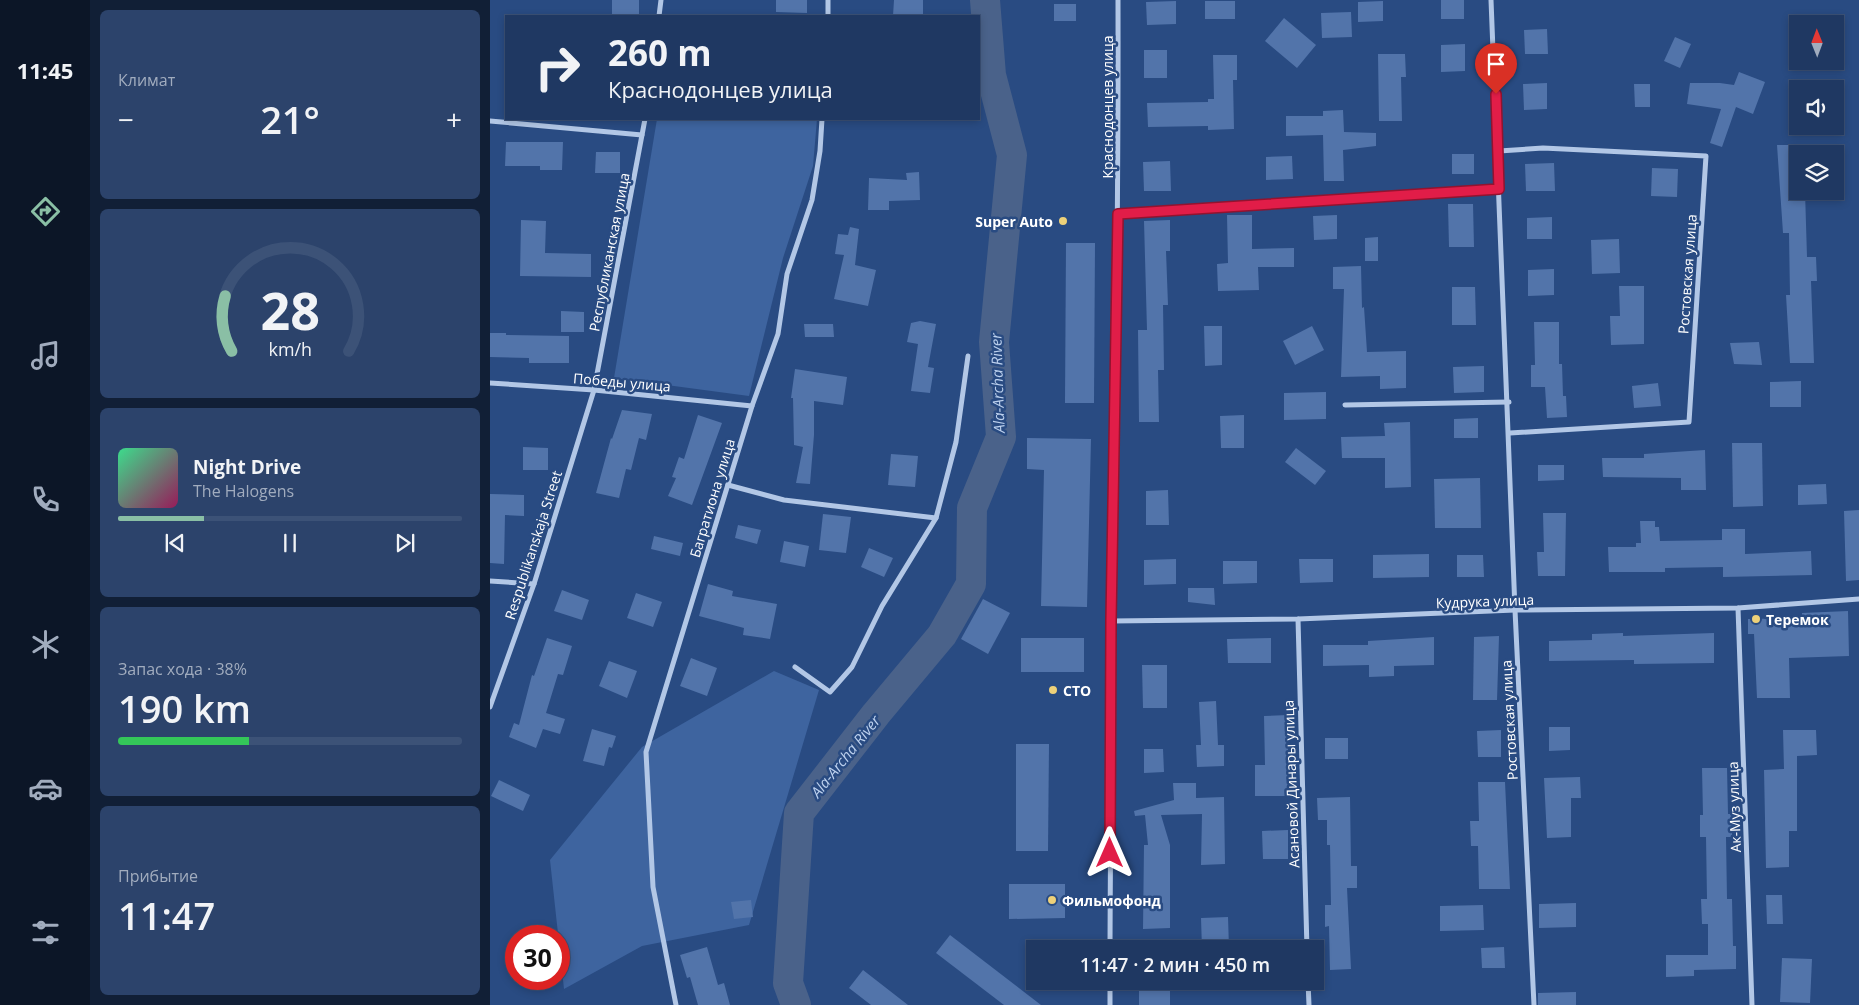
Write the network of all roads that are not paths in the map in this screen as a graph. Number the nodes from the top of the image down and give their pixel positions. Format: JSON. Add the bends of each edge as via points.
{"nodes":[{"id":1,"x":661,"y":0,"type":"edge"},
{"id":2,"x":828,"y":0,"type":"edge"},
{"id":3,"x":1118,"y":0,"type":"edge"},
{"id":4,"x":1492,"y":0,"type":"edge"},
{"id":5,"x":659,"y":15,"type":"edge"},
{"id":6,"x":828,"y":15,"type":"edge"},
{"id":7,"x":645,"y":120,"type":"edge"},
{"id":8,"x":822,"y":120,"type":"edge"},
{"id":9,"x":490,"y":121,"type":"edge"},
{"id":10,"x":642,"y":135,"type":"junction"},
{"id":11,"x":1499,"y":151,"type":"junction"},
{"id":12,"x":1499,"y":189,"type":"junction"},
{"id":13,"x":1118,"y":214,"type":"junction"},
{"id":14,"x":968,"y":356,"type":"dead end"},
{"id":15,"x":490,"y":383,"type":"edge"},
{"id":16,"x":594,"y":390,"type":"junction"},
{"id":17,"x":1509,"y":402,"type":"junction"},
{"id":18,"x":1345,"y":405,"type":"dead end"},
{"id":19,"x":752,"y":406,"type":"junction"},
{"id":20,"x":1510,"y":433,"type":"junction"},
{"id":21,"x":728,"y":484,"type":"junction"},
{"id":22,"x":936,"y":518,"type":"junction"},
{"id":23,"x":490,"y":581,"type":"edge"},
{"id":24,"x":534,"y":584,"type":"junction"},
{"id":25,"x":1859,"y":599,"type":"edge"},
{"id":26,"x":1738,"y":608,"type":"junction"},
{"id":27,"x":1515,"y":610,"type":"junction"},
{"id":28,"x":1298,"y":619,"type":"junction"},
{"id":29,"x":1111,"y":621,"type":"junction"},
{"id":30,"x":796,"y":667,"type":"dead end"},
{"id":31,"x":490,"y":706,"type":"edge"},
{"id":32,"x":1110,"y":940,"type":"edge"},
{"id":33,"x":1307,"y":940,"type":"edge"},
{"id":34,"x":1110,"y":990,"type":"edge"},
{"id":35,"x":1308,"y":990,"type":"edge"},
{"id":36,"x":676,"y":1005,"type":"edge"},
{"id":37,"x":1110,"y":1005,"type":"edge"},
{"id":38,"x":1309,"y":1005,"type":"edge"},
{"id":39,"x":1534,"y":1005,"type":"edge"},
{"id":40,"x":1752,"y":1005,"type":"edge"}],
"edges":[{"from":1,"to":5,"type":"street"},
{"from":2,"to":6,"type":"street"},
{"from":3,"to":13,"type":"street","name":"Краснодонцев улица"},
{"from":4,"to":11,"type":"street","name":"Ростовская улица"},
{"from":7,"to":10,"type":"street","name":"Республиканская улица"},
{"from":8,"to":19,"type":"street","name":"Багратиона улица","via":[[812,200],[787,274],[778,334]]},
{"from":9,"to":10,"type":"street"},
{"from":10,"to":16,"type":"street","name":"Республиканская улица"},
{"from":11,"to":12,"type":"street","name":"Ростовская улица"},
{"from":11,"to":20,"type":"street","name":"Ростовская улица","via":[[1543,148],[1706,156],[1689,422]]},
{"from":12,"to":13,"type":"street"},
{"from":12,"to":17,"type":"street","name":"Ростовская улица"},
{"from":13,"to":29,"type":"street","name":"Краснодонцев улица"},
{"from":14,"to":22,"type":"street","via":[[956,442]]},
{"from":15,"to":16,"type":"street","name":"Победы улица"},
{"from":16,"to":19,"type":"street","name":"Победы улица"},
{"from":16,"to":24,"type":"street","name":"Respublikanskaja Street"},
{"from":17,"to":18,"type":"street"},
{"from":17,"to":20,"type":"street","name":"Ростовская улица"},
{"from":19,"to":21,"type":"street","name":"Багратиона улица"},
{"from":20,"to":27,"type":"street","name":"Ростовская улица"},
{"from":21,"to":22,"type":"street","via":[[784,500]]},
{"from":21,"to":36,"type":"street","name":"Багратиона улица","via":[[646,752],[653,887]]},
{"from":22,"to":30,"type":"street","via":[[882,606],[852,667],[830,692]]},
{"from":23,"to":24,"type":"street"},
{"from":24,"to":31,"type":"street","name":"Respublikanskaja Street"},
{"from":25,"to":26,"type":"street","name":"Кудрука улица"},
{"from":26,"to":27,"type":"street","name":"Кудрука улица"},
{"from":26,"to":40,"type":"street","name":"Ак-Муз улица"},
{"from":27,"to":28,"type":"street","name":"Кудрука улица"},
{"from":27,"to":39,"type":"street","name":"Ростовская улица"},
{"from":28,"to":29,"type":"street","name":"Кудрука улица"},
{"from":28,"to":33,"type":"street","name":"Асановой Динары улица"},
{"from":29,"to":32,"type":"street","name":"Краснодонцев улица"},
{"from":34,"to":37,"type":"street"},
{"from":35,"to":38,"type":"street"}]}
